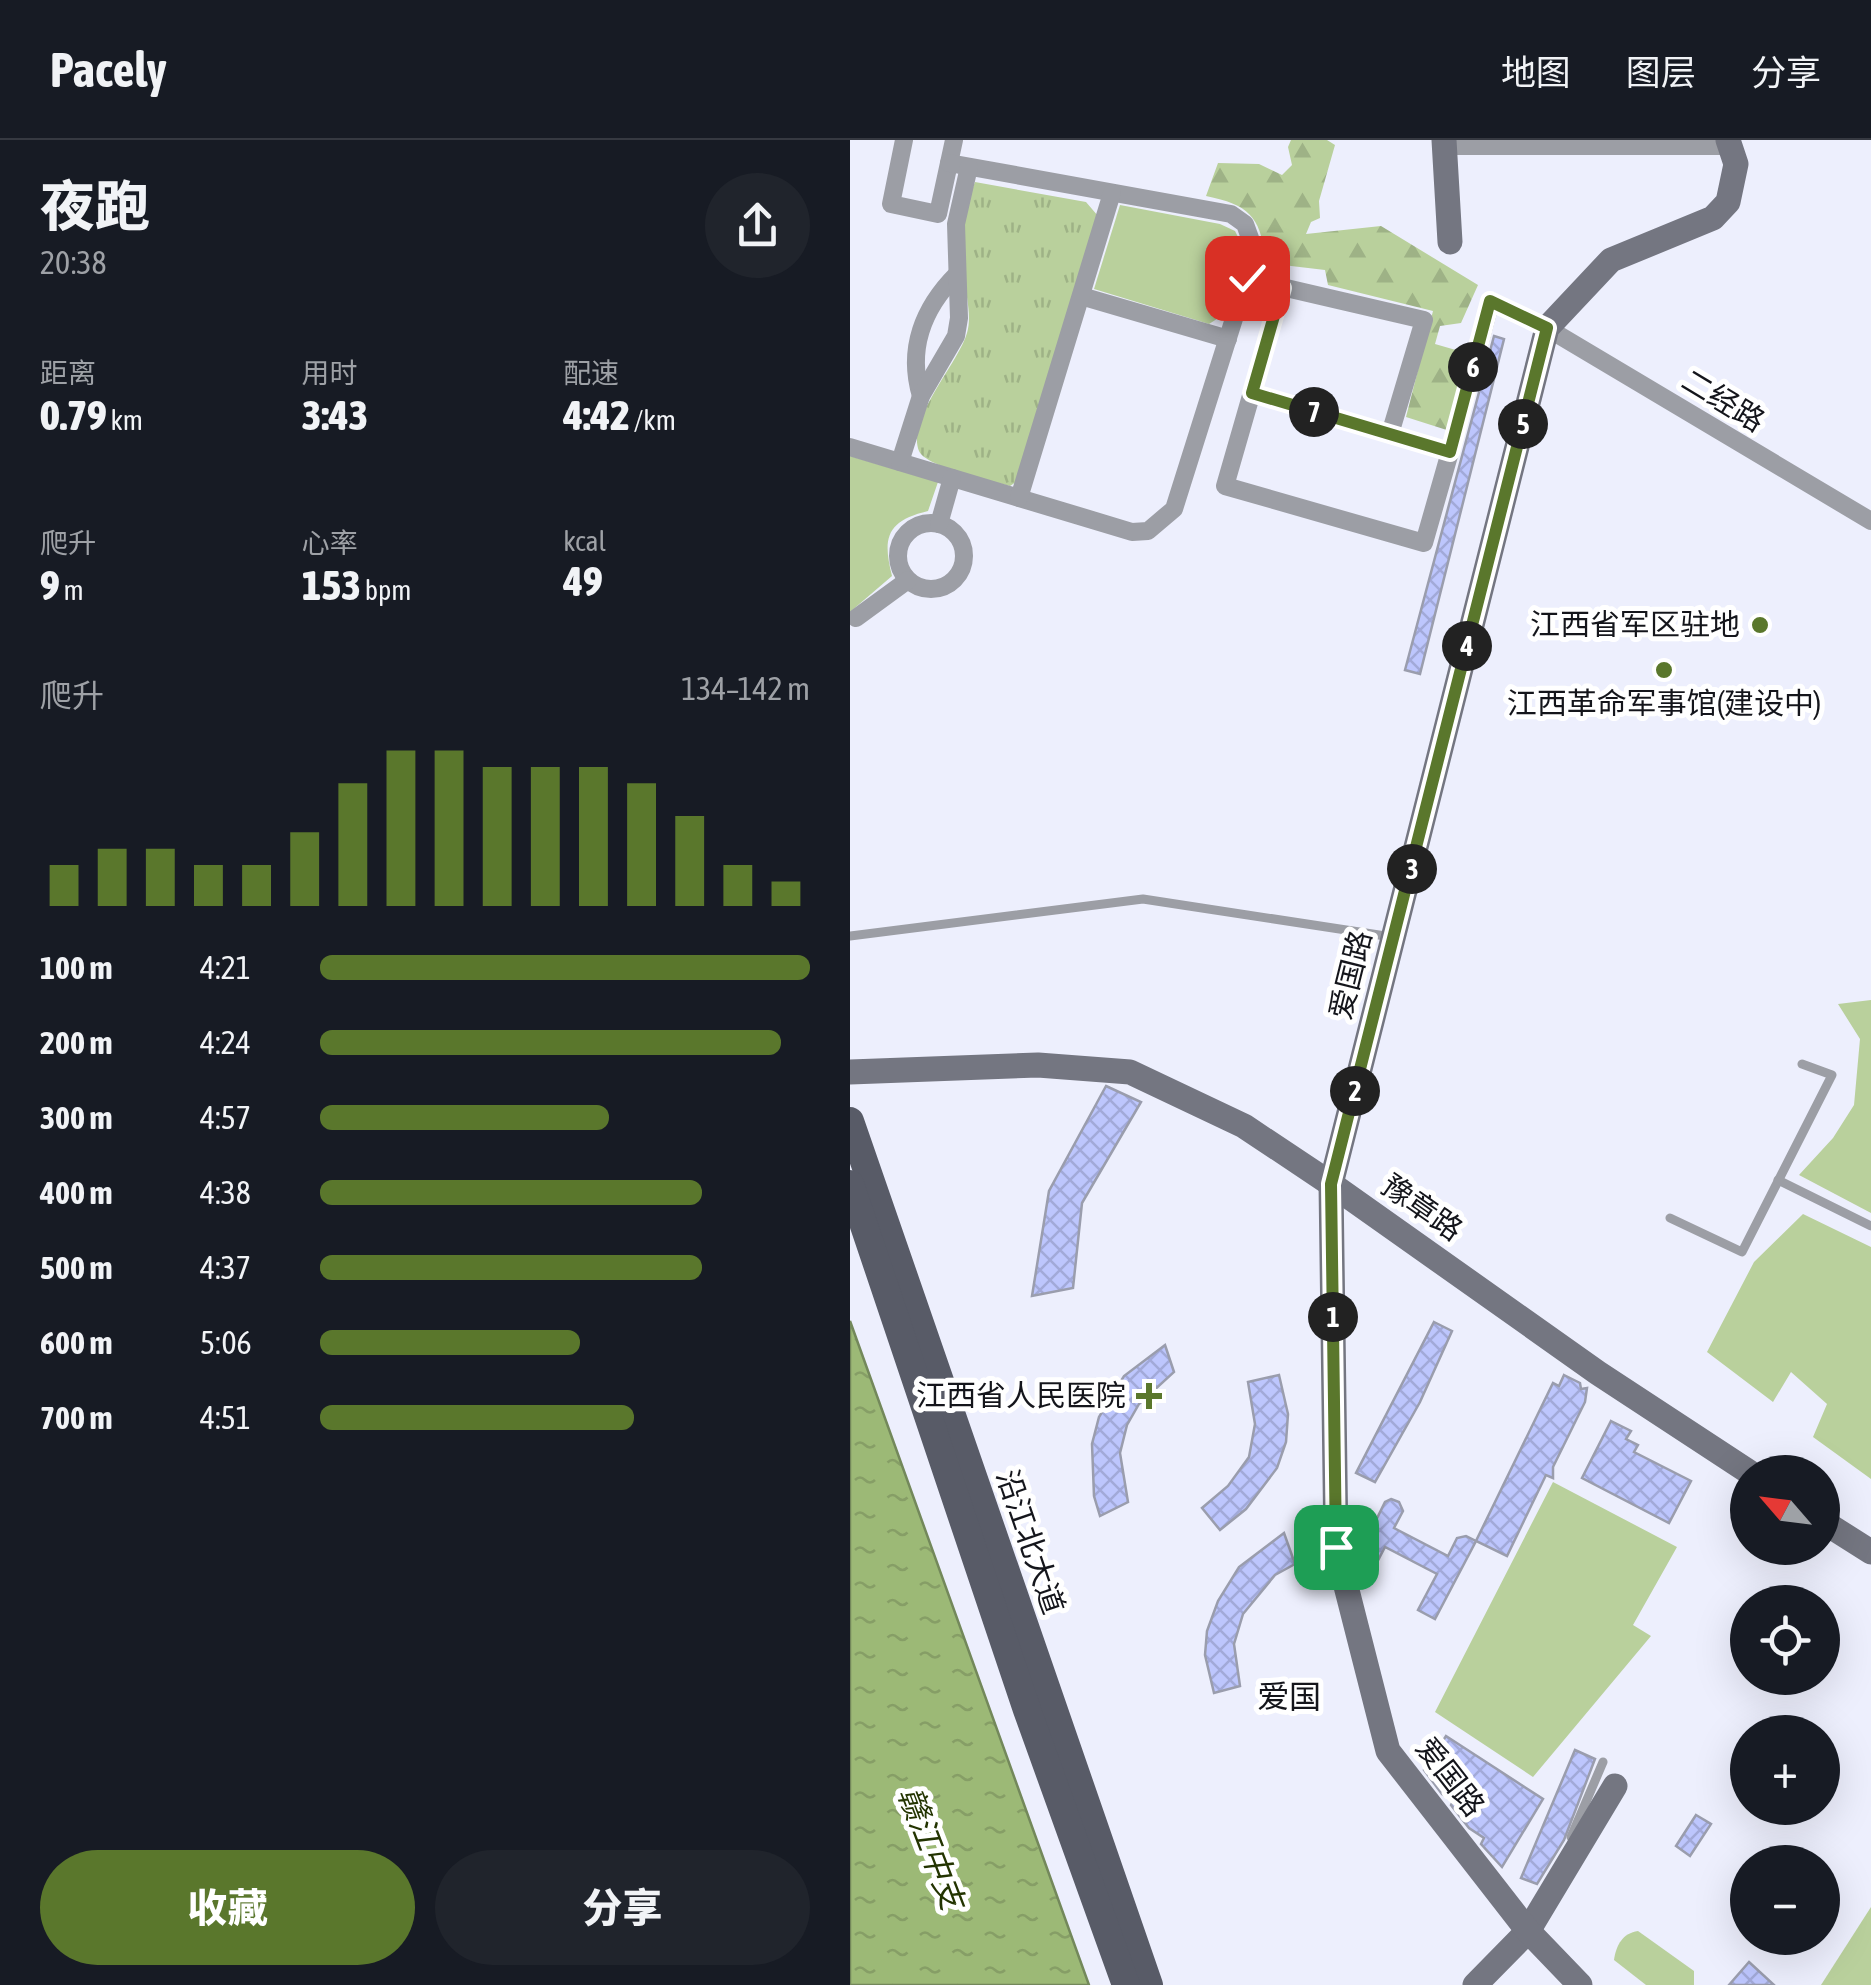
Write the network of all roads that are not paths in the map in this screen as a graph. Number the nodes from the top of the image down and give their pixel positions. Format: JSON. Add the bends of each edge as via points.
{"nodes":[{"id":1,"x":904,"y":140,"type":"edge"},
{"id":2,"x":954,"y":140,"type":"edge"},
{"id":3,"x":1444,"y":143,"type":"edge"},
{"id":4,"x":1729,"y":143,"type":"edge"},
{"id":5,"x":949,"y":163,"type":"junction"},
{"id":6,"x":970,"y":167,"type":"junction"},
{"id":7,"x":1112,"y":193,"type":"junction"},
{"id":8,"x":1450,"y":242,"type":"dead end"},
{"id":9,"x":957,"y":274,"type":"junction"},
{"id":10,"x":1247,"y":278,"type":"junction"},
{"id":11,"x":1282,"y":288,"type":"junction"},
{"id":12,"x":1080,"y":296,"type":"junction"},
{"id":13,"x":1547,"y":328,"type":"junction"},
{"id":14,"x":1228,"y":340,"type":"junction"},
{"id":15,"x":1252,"y":393,"type":"junction"},
{"id":16,"x":922,"y":396,"type":"junction"},
{"id":17,"x":1390,"y":434,"type":"junction"},
{"id":18,"x":850,"y":447,"type":"edge"},
{"id":19,"x":1450,"y":452,"type":"junction"},
{"id":20,"x":900,"y":462,"type":"junction"},
{"id":21,"x":952,"y":478,"type":"junction"},
{"id":22,"x":1019,"y":498,"type":"junction"},
{"id":23,"x":1871,"y":521,"type":"edge"},
{"id":24,"x":939,"y":524,"type":"junction"},
{"id":25,"x":908,"y":580,"type":"junction"},
{"id":26,"x":856,"y":618,"type":"dead end"},
{"id":27,"x":850,"y":936,"type":"edge"},
{"id":28,"x":1394,"y":937,"type":"junction"},
{"id":29,"x":1802,"y":1064,"type":"dead end"},
{"id":30,"x":850,"y":1072,"type":"edge"},
{"id":31,"x":850,"y":1121,"type":"edge"},
{"id":32,"x":1778,"y":1180,"type":"junction"},
{"id":33,"x":850,"y":1184,"type":"edge"},
{"id":34,"x":1331,"y":1184,"type":"junction"},
{"id":35,"x":1670,"y":1218,"type":"dead end"},
{"id":36,"x":1871,"y":1226,"type":"edge"},
{"id":37,"x":1730,"y":1460,"type":"edge"},
{"id":38,"x":1840,"y":1532,"type":"edge"},
{"id":39,"x":1871,"y":1552,"type":"edge"},
{"id":40,"x":1603,"y":1762,"type":"dead end"},
{"id":41,"x":1615,"y":1786,"type":"dead end"},
{"id":42,"x":1533,"y":1922,"type":"junction"},
{"id":43,"x":1126,"y":1985,"type":"edge"},
{"id":44,"x":1149,"y":1985,"type":"edge"},
{"id":45,"x":1475,"y":1985,"type":"edge"},
{"id":46,"x":1580,"y":1985,"type":"edge"}],
"edges":[{"from":1,"to":5,"type":"street","via":[[891,204],[938,214]]},
{"from":2,"to":5,"type":"street"},
{"from":3,"to":4,"type":"street"},
{"from":3,"to":8,"type":"street"},
{"from":4,"to":13,"type":"street","name":"爱国路","via":[[1736,164],[1728,202],[1713,218],[1612,260]]},
{"from":5,"to":6,"type":"street"},
{"from":6,"to":7,"type":"street"},
{"from":6,"to":9,"type":"street","via":[[956,224]]},
{"from":7,"to":10,"type":"street","via":[[1232,214],[1245,224],[1255,252]]},
{"from":7,"to":12,"type":"street"},
{"from":9,"to":16,"type":"street","via":[[956,336]]},
{"from":9,"to":16,"type":"street","via":[[932,304],[916,345]]},
{"from":10,"to":11,"type":"street"},
{"from":10,"to":14,"type":"street"},
{"from":11,"to":15,"type":"street"},
{"from":11,"to":17,"type":"street","via":[[1424,320]]},
{"from":12,"to":14,"type":"street"},
{"from":12,"to":22,"type":"street"},
{"from":13,"to":19,"type":"street","name":"二经路","via":[[1490,301]]},
{"from":13,"to":23,"type":"street","name":"二经路"},
{"from":13,"to":28,"type":"street","name":"爱国路"},
{"from":14,"to":22,"type":"street","via":[[1174,509],[1148,531]]},
{"from":15,"to":17,"type":"street"},
{"from":15,"to":19,"type":"street","via":[[1225,486],[1424,544]]},
{"from":16,"to":20,"type":"street"},
{"from":17,"to":19,"type":"street"},
{"from":18,"to":20,"type":"street"},
{"from":20,"to":21,"type":"street"},
{"from":21,"to":22,"type":"street"},
{"from":21,"to":24,"type":"street"},
{"from":24,"to":25,"type":"street","via":[[918,526],[902,540],[898,560]]},
{"from":24,"to":25,"type":"street","via":[[962,544],[958,576],[940,588]]},
{"from":25,"to":26,"type":"street"},
{"from":27,"to":28,"type":"lane","via":[[1142,899]]},
{"from":28,"to":34,"type":"street","name":"爱国路"},
{"from":29,"to":32,"type":"lane","via":[[1832,1074]]},
{"from":30,"to":34,"type":"street","name":"豫章路","via":[[1038,1065],[1130,1072],[1244,1126]]},
{"from":31,"to":44,"type":"main road","name":"沿江北大道"},
{"from":32,"to":35,"type":"lane","via":[[1742,1252]]},
{"from":32,"to":36,"type":"lane"},
{"from":33,"to":43,"type":"main road","name":"沿江北大道"},
{"from":34,"to":37,"type":"street","name":"豫章路"},
{"from":34,"to":42,"type":"street","name":"爱国路","via":[[1336,1547],[1388,1751]]},
{"from":38,"to":39,"type":"street"},
{"from":40,"to":42,"type":"lane"},
{"from":41,"to":42,"type":"street"},
{"from":42,"to":45,"type":"street"},
{"from":42,"to":46,"type":"street","name":"爱国路"}]}
